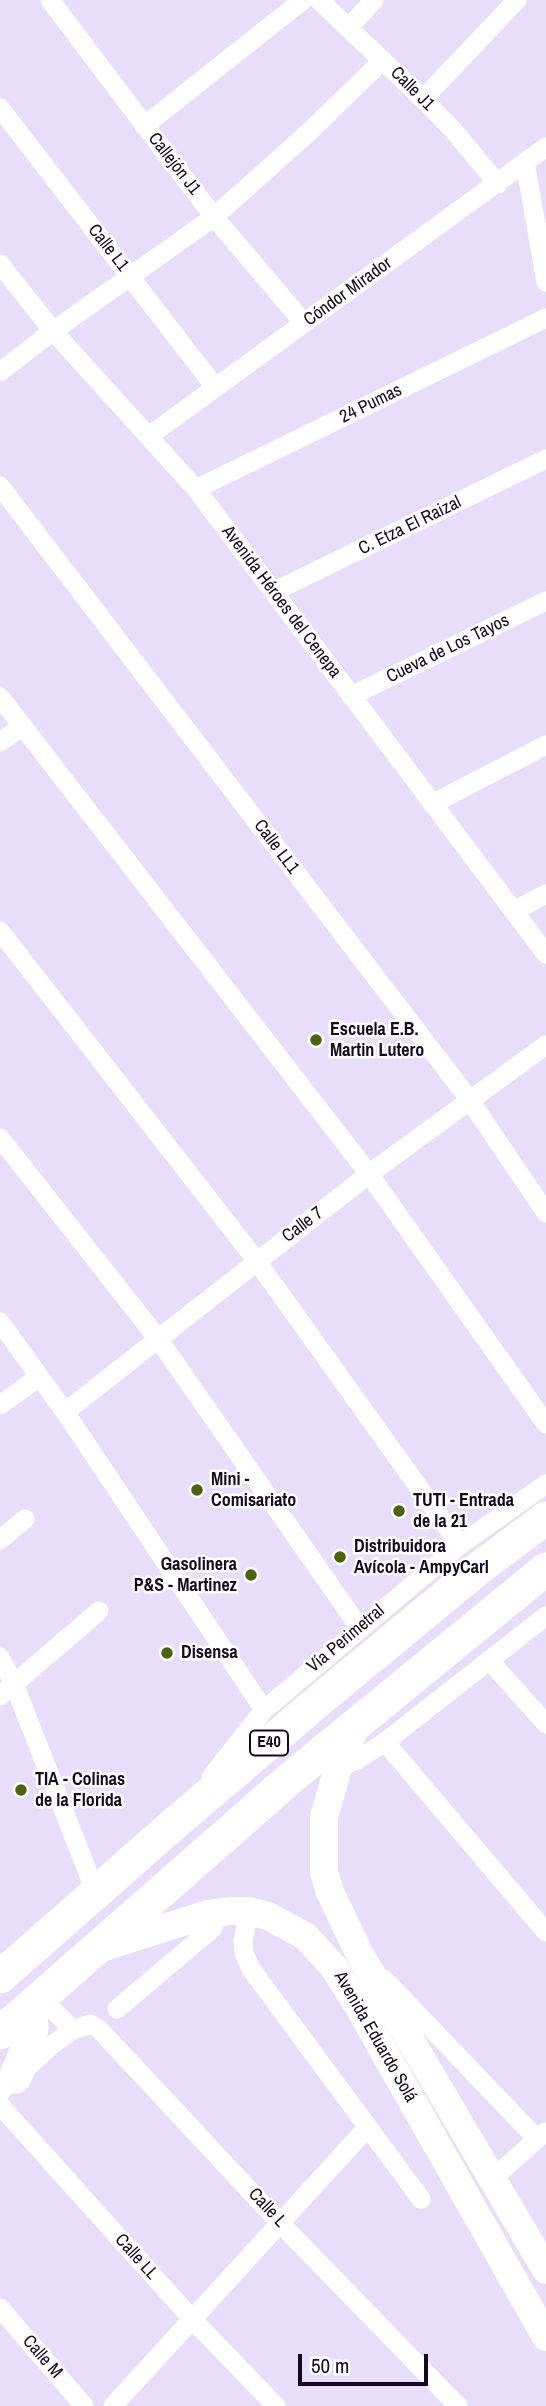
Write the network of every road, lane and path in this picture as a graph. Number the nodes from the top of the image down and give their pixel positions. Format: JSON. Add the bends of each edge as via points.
{"nodes":[{"id":1,"x":50,"y":0,"type":"edge"},
{"id":2,"x":303,"y":0,"type":"edge"},
{"id":3,"x":319,"y":0,"type":"edge"},
{"id":4,"x":374,"y":0,"type":"edge"},
{"id":5,"x":517,"y":0,"type":"edge"},
{"id":6,"x":349,"y":27,"type":"junction"},
{"id":7,"x":383,"y":60,"type":"junction"},
{"id":8,"x":423,"y":99,"type":"junction"},
{"id":9,"x":0,"y":108,"type":"edge"},
{"id":10,"x":144,"y":126,"type":"junction"},
{"id":11,"x":546,"y":147,"type":"edge"},
{"id":12,"x":525,"y":162,"type":"junction"},
{"id":13,"x":498,"y":184,"type":"junction"},
{"id":14,"x":215,"y":217,"type":"junction"},
{"id":15,"x":0,"y":264,"type":"edge"},
{"id":16,"x":130,"y":276,"type":"junction"},
{"id":17,"x":546,"y":282,"type":"edge"},
{"id":18,"x":546,"y":318,"type":"edge"},
{"id":19,"x":304,"y":323,"type":"junction"},
{"id":20,"x":53,"y":331,"type":"junction"},
{"id":21,"x":0,"y":372,"type":"edge"},
{"id":22,"x":215,"y":387,"type":"junction"},
{"id":23,"x":149,"y":436,"type":"junction"},
{"id":24,"x":546,"y":459,"type":"edge"},
{"id":25,"x":0,"y":486,"type":"edge"},
{"id":26,"x":196,"y":489,"type":"junction"},
{"id":27,"x":273,"y":592,"type":"junction"},
{"id":28,"x":546,"y":601,"type":"edge"},
{"id":29,"x":351,"y":696,"type":"junction"},
{"id":30,"x":0,"y":697,"type":"edge"},
{"id":31,"x":23,"y":726,"type":"junction"},
{"id":32,"x":0,"y":742,"type":"edge"},
{"id":33,"x":546,"y":745,"type":"edge"},
{"id":34,"x":432,"y":804,"type":"junction"},
{"id":35,"x":546,"y":894,"type":"edge"},
{"id":36,"x":514,"y":911,"type":"junction"},
{"id":37,"x":0,"y":931,"type":"edge"},
{"id":38,"x":546,"y":954,"type":"edge"},
{"id":39,"x":546,"y":1045,"type":"edge"},
{"id":40,"x":469,"y":1099,"type":"junction"},
{"id":41,"x":0,"y":1138,"type":"edge"},
{"id":42,"x":369,"y":1174,"type":"junction"},
{"id":43,"x":546,"y":1213,"type":"edge"},
{"id":44,"x":256,"y":1260,"type":"junction"},
{"id":45,"x":0,"y":1322,"type":"edge"},
{"id":46,"x":159,"y":1340,"type":"junction"},
{"id":47,"x":39,"y":1377,"type":"junction"},
{"id":48,"x":0,"y":1405,"type":"edge"},
{"id":49,"x":65,"y":1412,"type":"junction"},
{"id":50,"x":546,"y":1424,"type":"edge"},
{"id":51,"x":546,"y":1484,"type":"edge"},
{"id":52,"x":546,"y":1518,"type":"edge"},
{"id":53,"x":24,"y":1519,"type":"dead end"},
{"id":54,"x":0,"y":1540,"type":"edge"},
{"id":55,"x":460,"y":1545,"type":"junction"},
{"id":56,"x":546,"y":1569,"type":"edge"},
{"id":57,"x":99,"y":1611,"type":"dead end"},
{"id":58,"x":546,"y":1616,"type":"edge"},
{"id":59,"x":359,"y":1627,"type":"junction"},
{"id":60,"x":0,"y":1657,"type":"edge"},
{"id":61,"x":489,"y":1660,"type":"junction"},
{"id":62,"x":7,"y":1690,"type":"edge"},
{"id":63,"x":264,"y":1710,"type":"junction"},
{"id":64,"x":357,"y":1723,"type":"junction"},
{"id":65,"x":546,"y":1724,"type":"edge"},
{"id":66,"x":385,"y":1742,"type":"junction"},
{"id":67,"x":338,"y":1769,"type":"junction"},
{"id":68,"x":293,"y":1776,"type":"junction"},
{"id":69,"x":174,"y":1824,"type":"junction"},
{"id":70,"x":96,"y":1893,"type":"junction"},
{"id":71,"x":249,"y":1911,"type":"junction"},
{"id":72,"x":218,"y":1913,"type":"junction"},
{"id":73,"x":546,"y":1932,"type":"edge"},
{"id":74,"x":95,"y":1950,"type":"junction"},
{"id":75,"x":359,"y":1953,"type":"junction"},
{"id":76,"x":0,"y":1978,"type":"edge"},
{"id":77,"x":36,"y":2002,"type":"junction"},
{"id":78,"x":117,"y":2009,"type":"dead end"},
{"id":79,"x":73,"y":2031,"type":"junction"},
{"id":80,"x":0,"y":2033,"type":"edge"},
{"id":81,"x":5,"y":2091,"type":"edge"},
{"id":82,"x":367,"y":2129,"type":"junction"},
{"id":83,"x":541,"y":2135,"type":"edge"},
{"id":84,"x":492,"y":2179,"type":"junction"},
{"id":85,"x":421,"y":2199,"type":"dead end"},
{"id":86,"x":280,"y":2223,"type":"junction"},
{"id":87,"x":546,"y":2270,"type":"edge"},
{"id":88,"x":0,"y":2308,"type":"edge"},
{"id":89,"x":192,"y":2319,"type":"junction"},
{"id":90,"x":546,"y":2337,"type":"edge"},
{"id":91,"x":84,"y":2406,"type":"edge"},
{"id":92,"x":113,"y":2406,"type":"edge"},
{"id":93,"x":276,"y":2406,"type":"edge"},
{"id":94,"x":458,"y":2406,"type":"edge"}],
"edges":[{"from":1,"to":10,"type":"street","name":"Callejón J1"},
{"from":2,"to":10,"type":"street"},
{"from":3,"to":6,"type":"street","name":"Calle J1"},
{"from":4,"to":6,"type":"street"},
{"from":5,"to":8,"type":"street"},
{"from":6,"to":7,"type":"street","name":"Calle J1"},
{"from":7,"to":8,"type":"street","name":"Calle J1"},
{"from":7,"to":14,"type":"street","via":[[309,134]]},
{"from":8,"to":13,"type":"street","name":"Calle J1"},
{"from":9,"to":16,"type":"street","name":"Calle L1"},
{"from":10,"to":14,"type":"street","name":"Callejón J1"},
{"from":11,"to":12,"type":"street","name":"Cóndor Mirador"},
{"from":12,"to":13,"type":"street","name":"Cóndor Mirador"},
{"from":12,"to":17,"type":"street"},
{"from":13,"to":19,"type":"street","name":"Cóndor Mirador"},
{"from":14,"to":16,"type":"street"},
{"from":14,"to":19,"type":"street","name":"Callejón J1"},
{"from":15,"to":20,"type":"street","name":"Avenida Héroes del Cenepa"},
{"from":16,"to":20,"type":"street"},
{"from":16,"to":22,"type":"street","name":"Calle L1"},
{"from":18,"to":26,"type":"street","name":"24 Pumas"},
{"from":19,"to":22,"type":"street","name":"Cóndor Mirador"},
{"from":20,"to":21,"type":"street"},
{"from":20,"to":23,"type":"street","name":"Avenida Héroes del Cenepa"},
{"from":22,"to":23,"type":"street","name":"Cóndor Mirador"},
{"from":23,"to":26,"type":"street","name":"Avenida Héroes del Cenepa"},
{"from":24,"to":27,"type":"street","name":"C. Etza El Raizal"},
{"from":25,"to":40,"type":"street","name":"Calle LL1"},
{"from":26,"to":27,"type":"street","name":"Avenida Héroes del Cenepa"},
{"from":27,"to":29,"type":"street","name":"Avenida Héroes del Cenepa"},
{"from":28,"to":29,"type":"street","name":"Cueva de Los Tayos"},
{"from":29,"to":34,"type":"street","name":"Avenida Héroes del Cenepa"},
{"from":30,"to":31,"type":"street"},
{"from":31,"to":32,"type":"street"},
{"from":31,"to":42,"type":"street"},
{"from":33,"to":34,"type":"street"},
{"from":34,"to":36,"type":"street","name":"Avenida Héroes del Cenepa"},
{"from":35,"to":36,"type":"street"},
{"from":36,"to":38,"type":"street","name":"Avenida Héroes del Cenepa"},
{"from":37,"to":44,"type":"street"},
{"from":39,"to":40,"type":"street","name":"Calle 7"},
{"from":40,"to":42,"type":"street","name":"Calle 7"},
{"from":40,"to":43,"type":"street","name":"Calle LL1"},
{"from":41,"to":46,"type":"street"},
{"from":42,"to":44,"type":"street","name":"Calle 7"},
{"from":42,"to":50,"type":"street"},
{"from":44,"to":46,"type":"street","name":"Calle 7"},
{"from":44,"to":55,"type":"street"},
{"from":45,"to":47,"type":"street"},
{"from":46,"to":49,"type":"street","name":"Calle 7"},
{"from":46,"to":59,"type":"street"},
{"from":47,"to":48,"type":"street"},
{"from":47,"to":49,"type":"street"},
{"from":49,"to":63,"type":"street"},
{"from":51,"to":55,"type":"street","name":"Vía Perimetral"},
{"from":52,"to":69,"type":"highway","name":"Vía Perimetral","number":"E40","via":[[478,1569]]},
{"from":53,"to":54,"type":"street"},
{"from":55,"to":59,"type":"street","name":"Vía Perimetral"},
{"from":56,"to":64,"type":"highway","number":"E40"},
{"from":57,"to":62,"type":"street"},
{"from":58,"to":61,"type":"street"},
{"from":59,"to":63,"type":"street","name":"Vía Perimetral"},
{"from":60,"to":62,"type":"street"},
{"from":61,"to":65,"type":"street"},
{"from":61,"to":66,"type":"street"},
{"from":62,"to":70,"type":"street"},
{"from":63,"to":69,"type":"street","name":"Vía Perimetral"},
{"from":64,"to":67,"type":"main road","name":"Avenida Eduardo Solá"},
{"from":64,"to":68,"type":"highway","number":"E40"},
{"from":66,"to":67,"type":"street"},
{"from":66,"to":73,"type":"street"},
{"from":67,"to":68,"type":"street"},
{"from":67,"to":75,"type":"main road","name":"Avenida Eduardo Solá","via":[[324,1817],[324,1872]]},
{"from":68,"to":74,"type":"highway","number":"E40"},
{"from":69,"to":70,"type":"highway","name":"Vía Perimetral","number":"E40"},
{"from":70,"to":76,"type":"highway","name":"Vía Perimetral","number":"E40"},
{"from":71,"to":72,"type":"main road","name":"Avenida Eduardo Solá"},
{"from":71,"to":82,"type":"street","via":[[243,1941],[251,1969]]},
{"from":71,"to":90,"type":"main road","name":"Avenida Eduardo Solá","via":[[280,1921],[305,1936],[333,1966]]},
{"from":72,"to":74,"type":"main road","name":"Avenida Eduardo Solá"},
{"from":72,"to":78,"type":"street","via":[[213,1928]]},
{"from":74,"to":77,"type":"highway","number":"E40"},
{"from":75,"to":83,"type":"street"},
{"from":75,"to":84,"type":"main road","name":"Avenida Eduardo Solá"},
{"from":77,"to":79,"type":"street"},
{"from":77,"to":80,"type":"highway","number":"E40"},
{"from":77,"to":81,"type":"highway","via":[[24,2057]]},
{"from":79,"to":81,"type":"street"},
{"from":79,"to":86,"type":"street","name":"Calle L","via":[[90,2024],[99,2028]]},
{"from":81,"to":89,"type":"street","name":"Calle LL"},
{"from":82,"to":85,"type":"street"},
{"from":82,"to":86,"type":"street"},
{"from":83,"to":84,"type":"street"},
{"from":84,"to":87,"type":"main road","name":"Avenida Eduardo Solá"},
{"from":86,"to":89,"type":"street"},
{"from":86,"to":94,"type":"street","name":"Calle L"},
{"from":88,"to":91,"type":"street","name":"Calle M"},
{"from":89,"to":92,"type":"street"},
{"from":89,"to":93,"type":"street","name":"Calle LL"}]}
